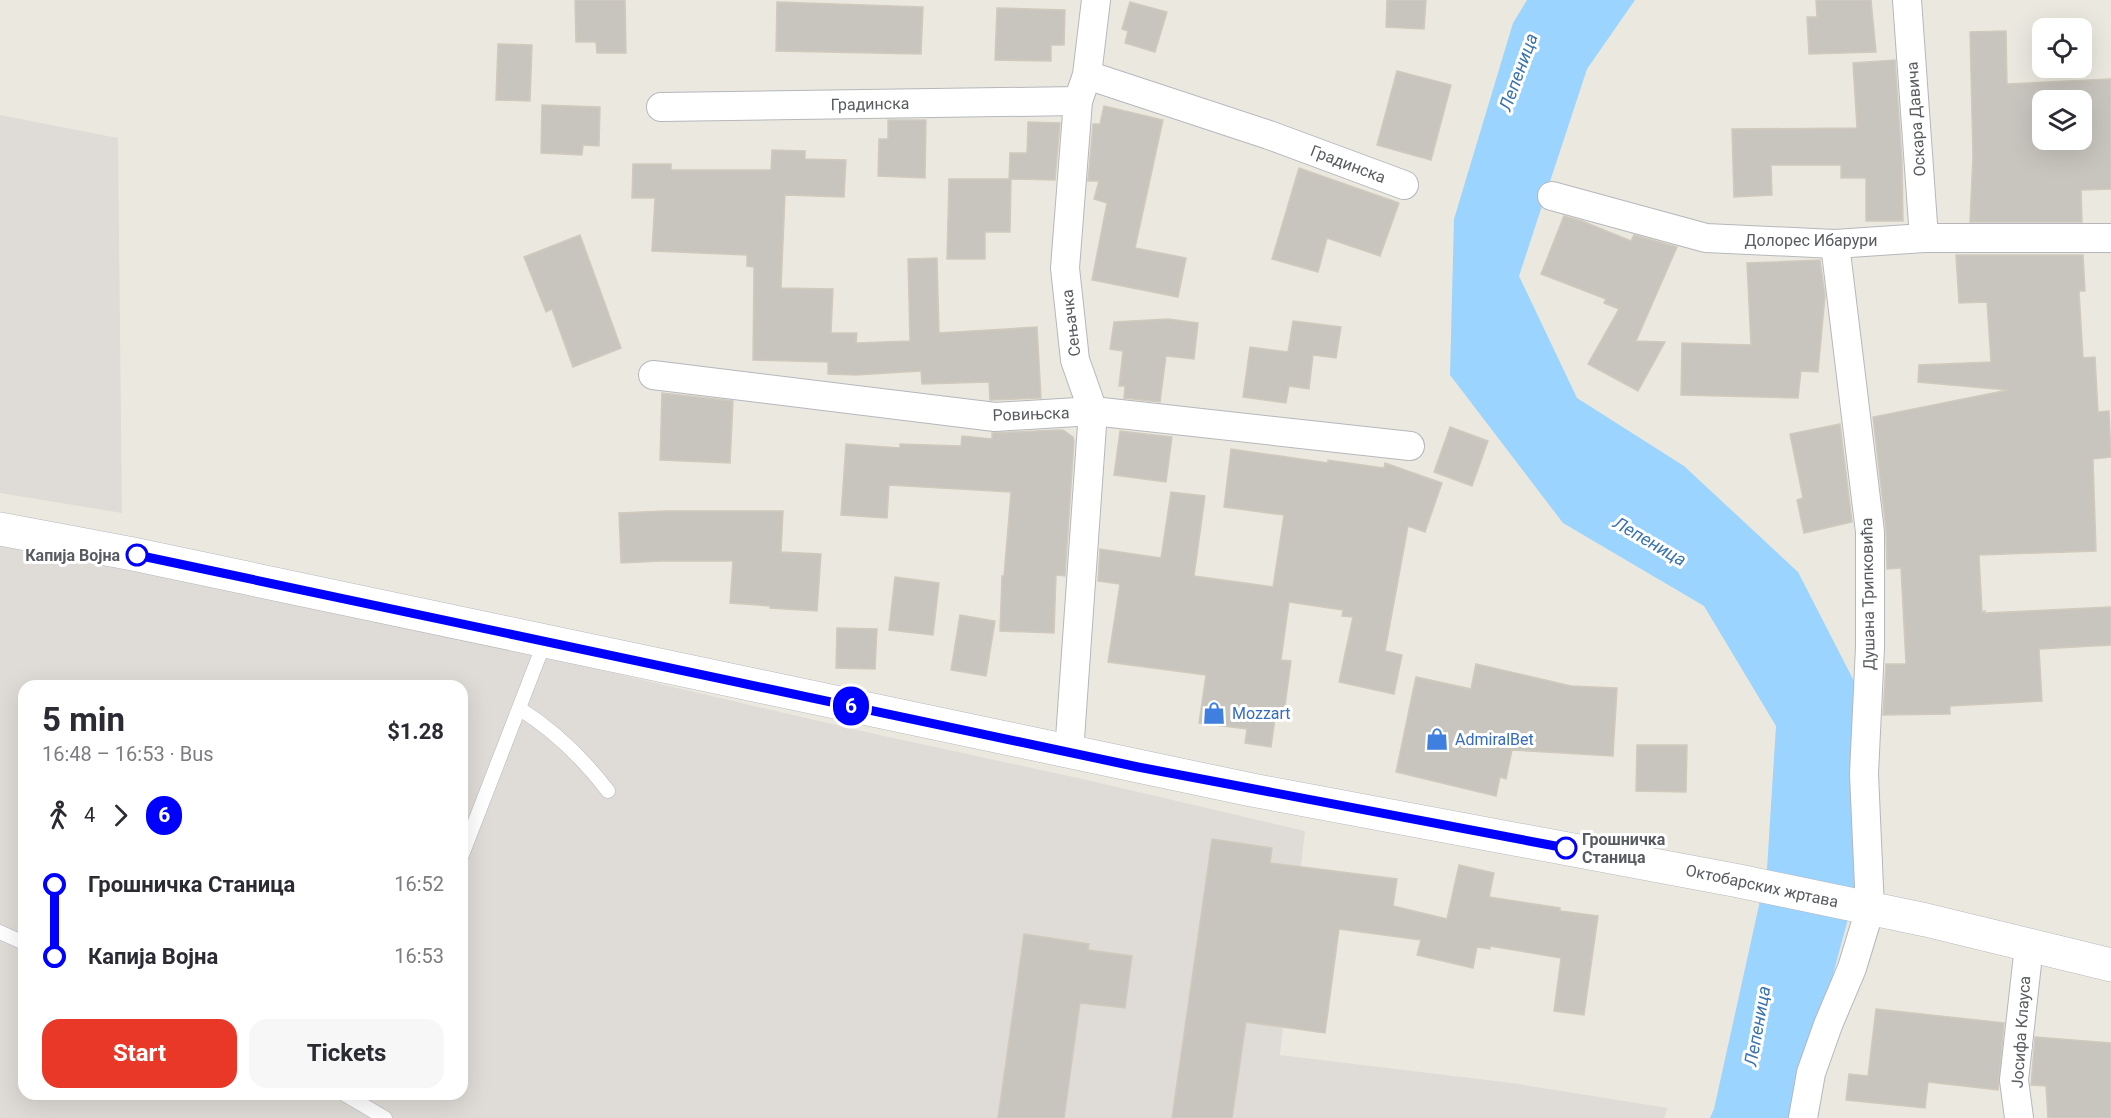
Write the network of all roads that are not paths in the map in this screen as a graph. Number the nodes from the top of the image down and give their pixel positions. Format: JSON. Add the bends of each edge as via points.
{"nodes":[{"id":1,"x":1096,"y":0,"type":"edge"},
{"id":2,"x":1907,"y":0,"type":"edge"},
{"id":3,"x":1082,"y":88,"type":"junction"},
{"id":4,"x":661,"y":107,"type":"dead end"},
{"id":5,"x":1404,"y":185,"type":"dead end"},
{"id":6,"x":1552,"y":196,"type":"dead end"},
{"id":7,"x":1924,"y":238,"type":"junction"},
{"id":8,"x":2111,"y":238,"type":"edge"},
{"id":9,"x":1834,"y":244,"type":"junction"},
{"id":10,"x":653,"y":375,"type":"dead end"},
{"id":11,"x":1093,"y":411,"type":"junction"},
{"id":12,"x":1410,"y":446,"type":"dead end"},
{"id":13,"x":0,"y":529,"type":"edge"},
{"id":14,"x":545,"y":641,"type":"junction"},
{"id":15,"x":520,"y":709,"type":"junction"},
{"id":16,"x":1069,"y":753,"type":"junction"},
{"id":17,"x":608,"y":790,"type":"dead end"},
{"id":18,"x":468,"y":840,"type":"edge"},
{"id":19,"x":1855,"y":905,"type":"junction"},
{"id":20,"x":0,"y":932,"type":"edge"},
{"id":21,"x":18,"y":940,"type":"edge"},
{"id":22,"x":2028,"y":946,"type":"junction"},
{"id":23,"x":2111,"y":964,"type":"edge"},
{"id":24,"x":358,"y":1100,"type":"edge"},
{"id":25,"x":385,"y":1118,"type":"edge"},
{"id":26,"x":1803,"y":1118,"type":"edge"},
{"id":27,"x":2019,"y":1118,"type":"edge"}],
"edges":[{"from":1,"to":3,"type":"street","name":"Сењачка"},
{"from":2,"to":7,"type":"street","name":"Оскара Давича"},
{"from":3,"to":4,"type":"street","name":"Градинска"},
{"from":3,"to":5,"type":"street","name":"Градинска","via":[[1269,135]]},
{"from":3,"to":11,"type":"street","name":"Сењачка","via":[[1065,268],[1075,360]]},
{"from":6,"to":9,"type":"street","name":"Долорес Ибарури","via":[[1706,238]]},
{"from":7,"to":8,"type":"street","name":"Долорес Ибарури"},
{"from":7,"to":9,"type":"street","name":"Долорес Ибарури"},
{"from":9,"to":19,"type":"street","name":"Душана Трипковића","via":[[1870,532],[1870,646]]},
{"from":10,"to":11,"type":"street","name":"Ровињска","via":[[995,417]]},
{"from":11,"to":12,"type":"street","name":"Ровињска"},
{"from":11,"to":16,"type":"street","name":"Сењачка"},
{"from":13,"to":14,"type":"street","name":"Октобарских жртава"},
{"from":14,"to":15,"type":"lane"},
{"from":14,"to":16,"type":"street","name":"Октобарских жртава"},
{"from":15,"to":17,"type":"lane","via":[[564,741]]},
{"from":15,"to":18,"type":"lane"},
{"from":16,"to":19,"type":"street","name":"Октобарских жртава"},
{"from":19,"to":22,"type":"street","name":"Октобарских жртава"},
{"from":19,"to":26,"type":"street","name":"Душана Трипковића","via":[[1852,968],[1811,1073]]},
{"from":20,"to":21,"type":"lane"},
{"from":22,"to":23,"type":"street","name":"Октобарских жртава"},
{"from":22,"to":27,"type":"street","name":"Јосифа Клауса","via":[[2014,1080]]},
{"from":24,"to":25,"type":"lane"}]}
